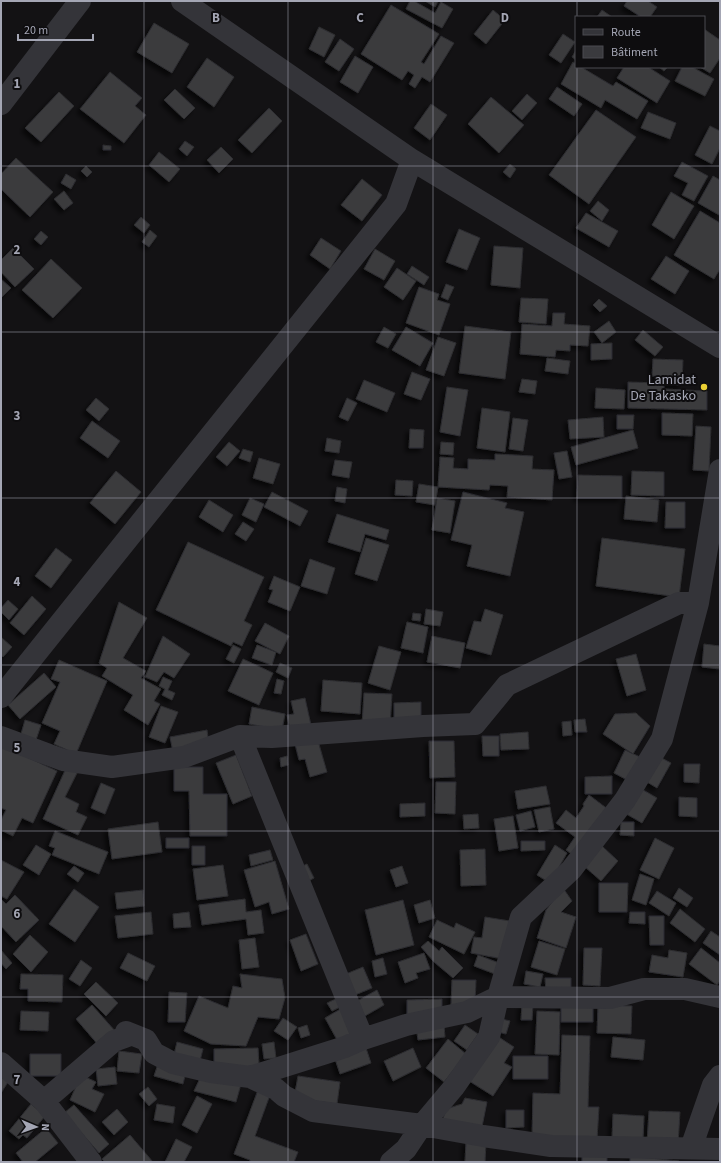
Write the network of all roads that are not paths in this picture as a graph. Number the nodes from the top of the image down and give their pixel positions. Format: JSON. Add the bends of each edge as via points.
{"nodes":[{"id":1,"x":80,"y":1,"type":"edge"},
{"id":2,"x":182,"y":1,"type":"edge"},
{"id":3,"x":2,"y":100,"type":"edge"},
{"id":4,"x":412,"y":160,"type":"junction"},
{"id":5,"x":720,"y":347,"type":"edge"},
{"id":6,"x":720,"y":470,"type":"edge"},
{"id":7,"x":698,"y":603,"type":"junction"},
{"id":8,"x":1,"y":697,"type":"edge"},
{"id":9,"x":240,"y":736,"type":"junction"},
{"id":10,"x":1,"y":737,"type":"edge"},
{"id":11,"x":498,"y":997,"type":"junction"},
{"id":12,"x":720,"y":998,"type":"edge"},
{"id":13,"x":363,"y":1039,"type":"junction"},
{"id":14,"x":1,"y":1063,"type":"edge"},
{"id":15,"x":720,"y":1076,"type":"edge"},
{"id":16,"x":250,"y":1077,"type":"junction"},
{"id":17,"x":44,"y":1101,"type":"junction"},
{"id":18,"x":422,"y":1125,"type":"junction"},
{"id":19,"x":691,"y":1148,"type":"junction"},
{"id":20,"x":720,"y":1149,"type":"edge"},
{"id":21,"x":91,"y":1162,"type":"edge"},
{"id":22,"x":391,"y":1162,"type":"edge"}],
"edges":[{"from":1,"to":3,"type":"street"},
{"from":2,"to":4,"type":"street"},
{"from":4,"to":5,"type":"street"},
{"from":4,"to":8,"type":"street","via":[[396,204]]},
{"from":6,"to":7,"type":"street"},
{"from":7,"to":9,"type":"street","via":[[679,603],[507,685],[474,724],[272,737]]},
{"from":7,"to":11,"type":"street","via":[[662,739],[625,800],[571,870],[521,917]]},
{"from":9,"to":10,"type":"street","via":[[184,757],[112,767],[64,760]]},
{"from":9,"to":13,"type":"street"},
{"from":11,"to":12,"type":"street","via":[[610,998],[644,989],[685,989]]},
{"from":11,"to":13,"type":"street","via":[[467,1012],[406,1025]]},
{"from":11,"to":18,"type":"street","via":[[489,1037],[454,1087]]},
{"from":13,"to":16,"type":"street"},
{"from":14,"to":17,"type":"street"},
{"from":15,"to":19,"type":"street","via":[[713,1085]]},
{"from":16,"to":17,"type":"street","via":[[211,1072],[173,1063],[154,1053],[146,1040],[126,1032],[125,1037],[114,1041]]},
{"from":16,"to":18,"type":"street","via":[[313,1111]]},
{"from":17,"to":21,"type":"street"},
{"from":18,"to":19,"type":"street","via":[[551,1146]]},
{"from":18,"to":22,"type":"street","via":[[406,1149]]},
{"from":19,"to":20,"type":"street"}]}
